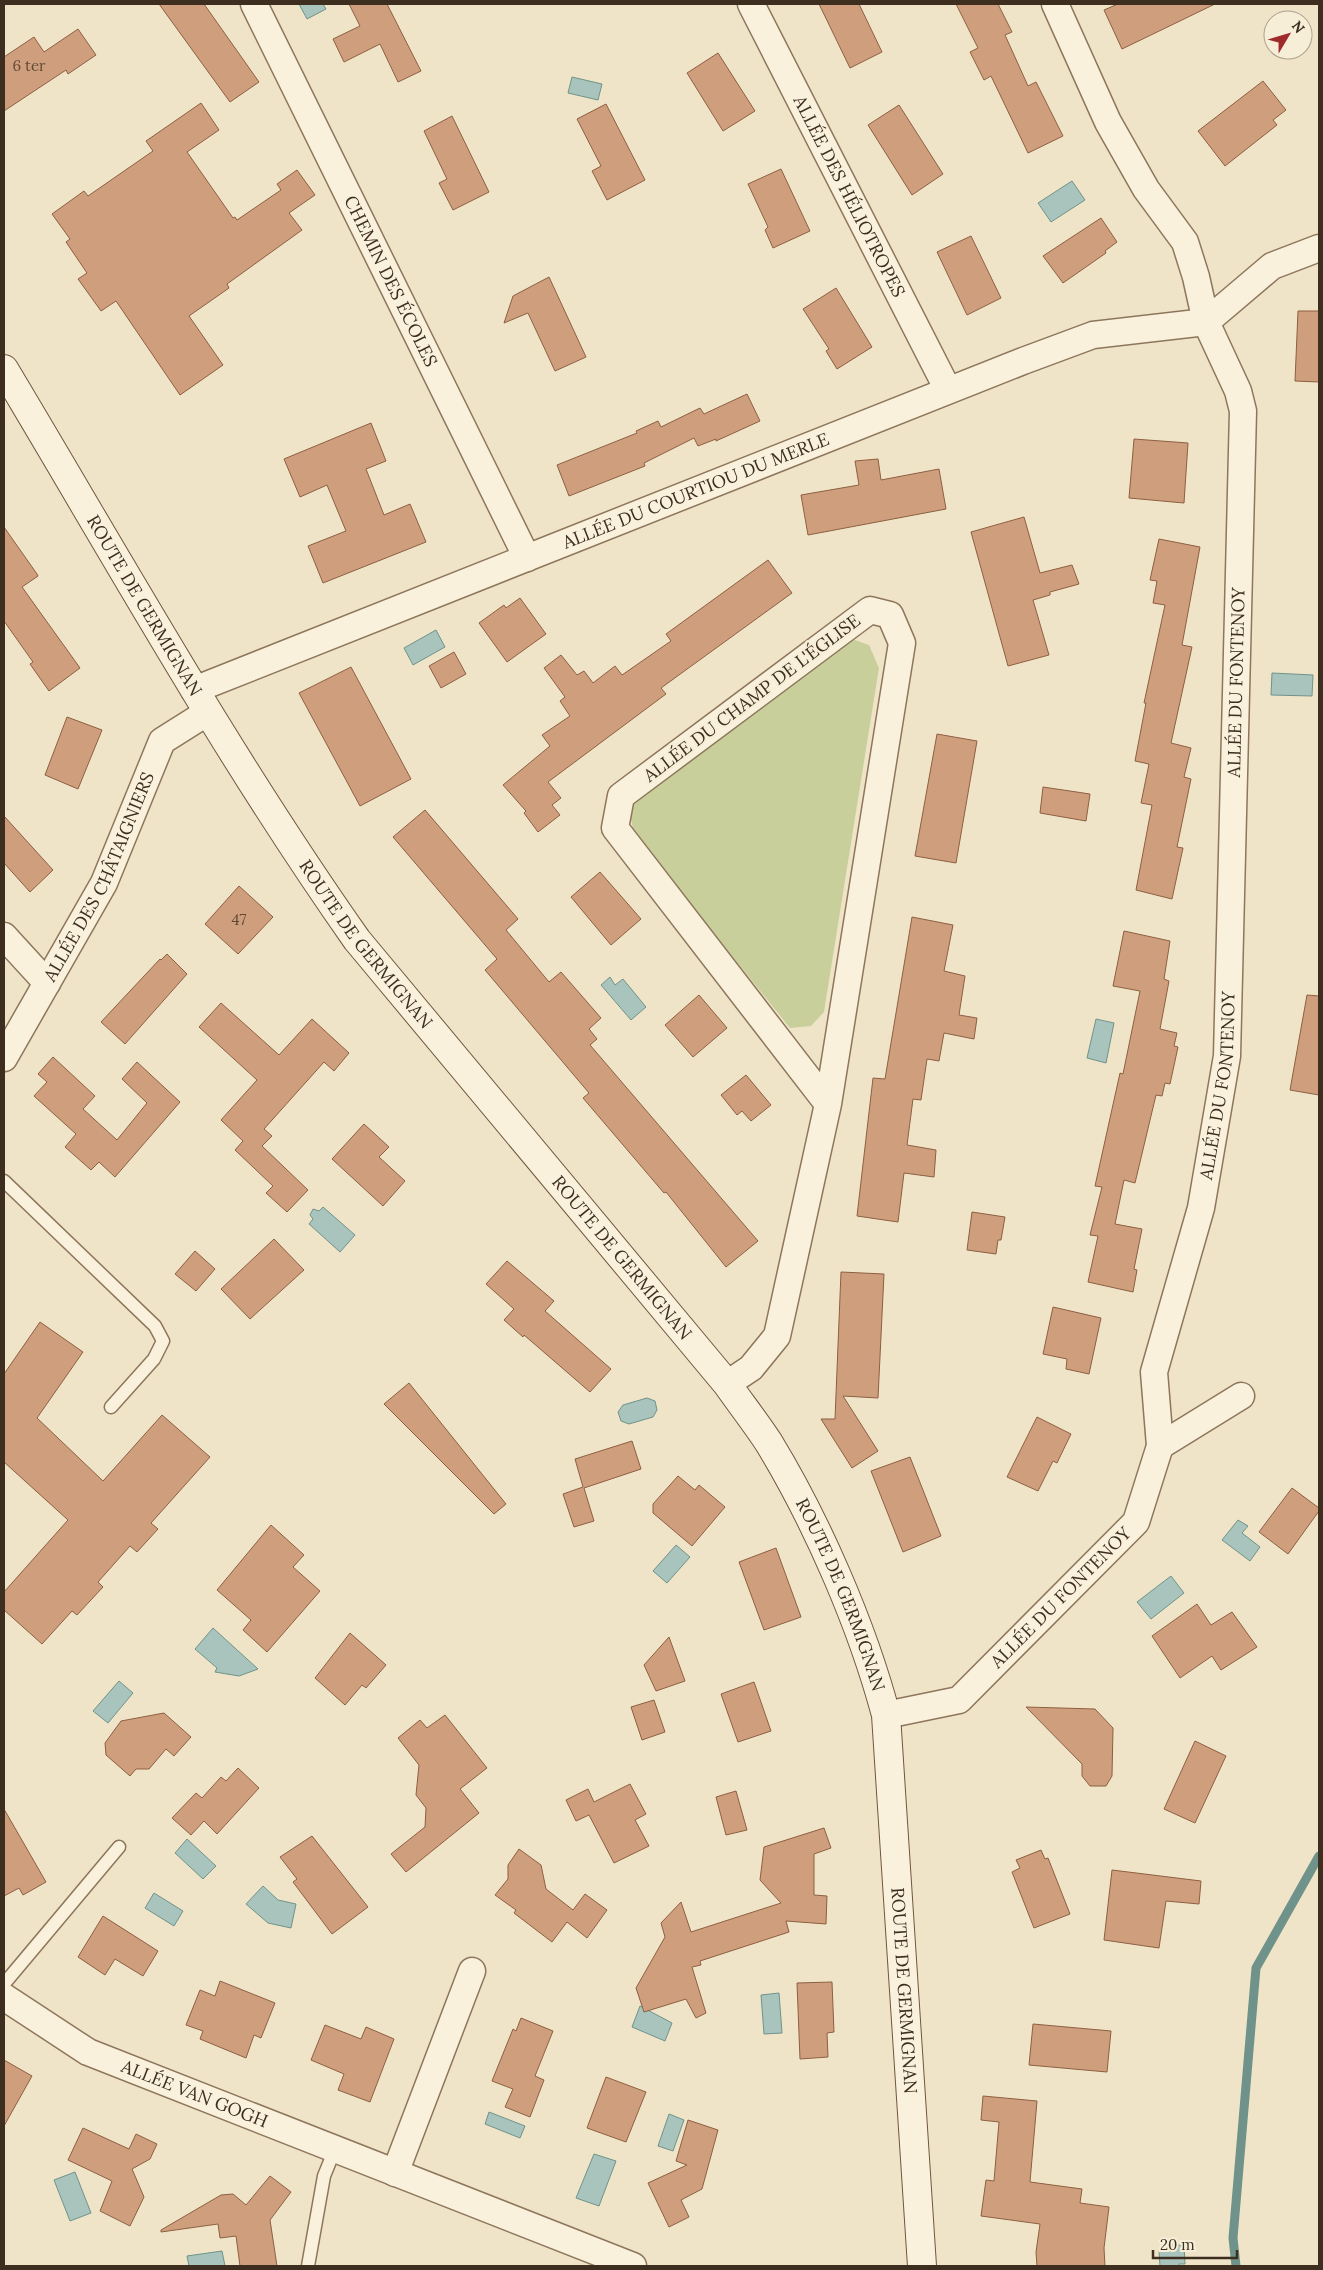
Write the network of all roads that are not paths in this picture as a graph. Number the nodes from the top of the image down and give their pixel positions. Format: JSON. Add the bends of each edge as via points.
{"nodes":[{"id":1,"x":254,"y":4,"type":"edge"},
{"id":2,"x":752,"y":4,"type":"edge"},
{"id":3,"x":1061,"y":6,"type":"edge"},
{"id":4,"x":1319,"y":248,"type":"edge"},
{"id":5,"x":1206,"y":322,"type":"junction"},
{"id":6,"x":4,"y":369,"type":"edge"},
{"id":7,"x":948,"y":390,"type":"junction"},
{"id":8,"x":527,"y":558,"type":"junction"},
{"id":9,"x":201,"y":701,"type":"junction"},
{"id":10,"x":4,"y":936,"type":"edge"},
{"id":11,"x":47,"y":983,"type":"junction"},
{"id":12,"x":4,"y":1058,"type":"edge"},
{"id":13,"x":828,"y":1104,"type":"junction"},
{"id":14,"x":4,"y":1181,"type":"edge"},
{"id":15,"x":727,"y":1384,"type":"junction"},
{"id":16,"x":1241,"y":1396,"type":"dead end"},
{"id":17,"x":111,"y":1407,"type":"dead end"},
{"id":18,"x":1160,"y":1446,"type":"junction"},
{"id":19,"x":886,"y":1715,"type":"junction"},
{"id":20,"x":119,"y":1847,"type":"dead end"},
{"id":21,"x":472,"y":1971,"type":"dead end"},
{"id":22,"x":4,"y":1984,"type":"edge"},
{"id":23,"x":4,"y":1997,"type":"edge"},
{"id":24,"x":335,"y":2149,"type":"junction"},
{"id":25,"x":395,"y":2173,"type":"junction"},
{"id":26,"x":308,"y":2266,"type":"edge"},
{"id":27,"x":633,"y":2266,"type":"edge"},
{"id":28,"x":922,"y":2266,"type":"edge"}],
"edges":[{"from":1,"to":8,"type":"street","name":"CHEMIN DES ÉCOLES"},
{"from":2,"to":7,"type":"street","name":"ALLÉE DES HÉLIOTROPES"},
{"from":3,"to":5,"type":"street","name":"ALLÉE DU FONTENOY","via":[[1108,122],[1146,189],[1185,242]]},
{"from":4,"to":5,"type":"street","via":[[1272,266]]},
{"from":5,"to":7,"type":"street","name":"ALLÉE DU COURTIOU DU MERLE","via":[[1094,335]]},
{"from":5,"to":18,"type":"street","name":"ALLÉE DU FONTENOY","via":[[1238,391],[1243,411],[1227,1056],[1201,1208],[1154,1372]]},
{"from":6,"to":9,"type":"street","name":"ROUTE DE GERMIGNAN"},
{"from":7,"to":8,"type":"street","name":"ALLÉE DU COURTIOU DU MERLE"},
{"from":8,"to":9,"type":"street","name":"ALLÉE DU COURTIOU DU MERLE"},
{"from":9,"to":11,"type":"street","name":"ALLÉE DES CHÂTAIGNIERS","via":[[162,741],[104,883]]},
{"from":9,"to":15,"type":"street","name":"ROUTE DE GERMIGNAN","via":[[291,845],[356,940]]},
{"from":10,"to":11,"type":"street"},
{"from":11,"to":12,"type":"street","name":"ALLÉE DES CHÂTAIGNIERS"},
{"from":13,"to":13,"type":"street","name":"ALLÉE DU CHAMP DE L'ÉGLISE","via":[[902,643],[890,615],[870,610],[621,796],[615,828]]},
{"from":13,"to":15,"type":"street","name":"ALLÉE DU CHAMP DE L'ÉGLISE","via":[[777,1336],[751,1368]]},
{"from":14,"to":17,"type":"lane","via":[[155,1326],[163,1341],[154,1359]]},
{"from":15,"to":19,"type":"street","name":"ROUTE DE GERMIGNAN","via":[[768,1443],[809,1516],[875,1673]]},
{"from":16,"to":18,"type":"street"},
{"from":18,"to":19,"type":"street","name":"ALLÉE DU FONTENOY","via":[[1136,1522],[959,1700]]},
{"from":19,"to":28,"type":"street","name":"ROUTE DE GERMIGNAN"},
{"from":20,"to":22,"type":"lane"},
{"from":21,"to":25,"type":"street"},
{"from":23,"to":24,"type":"street","name":"ALLÉE VAN GOGH","via":[[88,2052]]},
{"from":24,"to":25,"type":"street","name":"ALLÉE VAN GOGH"},
{"from":24,"to":26,"type":"lane","via":[[324,2176]]},
{"from":25,"to":27,"type":"street","name":"ALLÉE VAN GOGH"}]}
